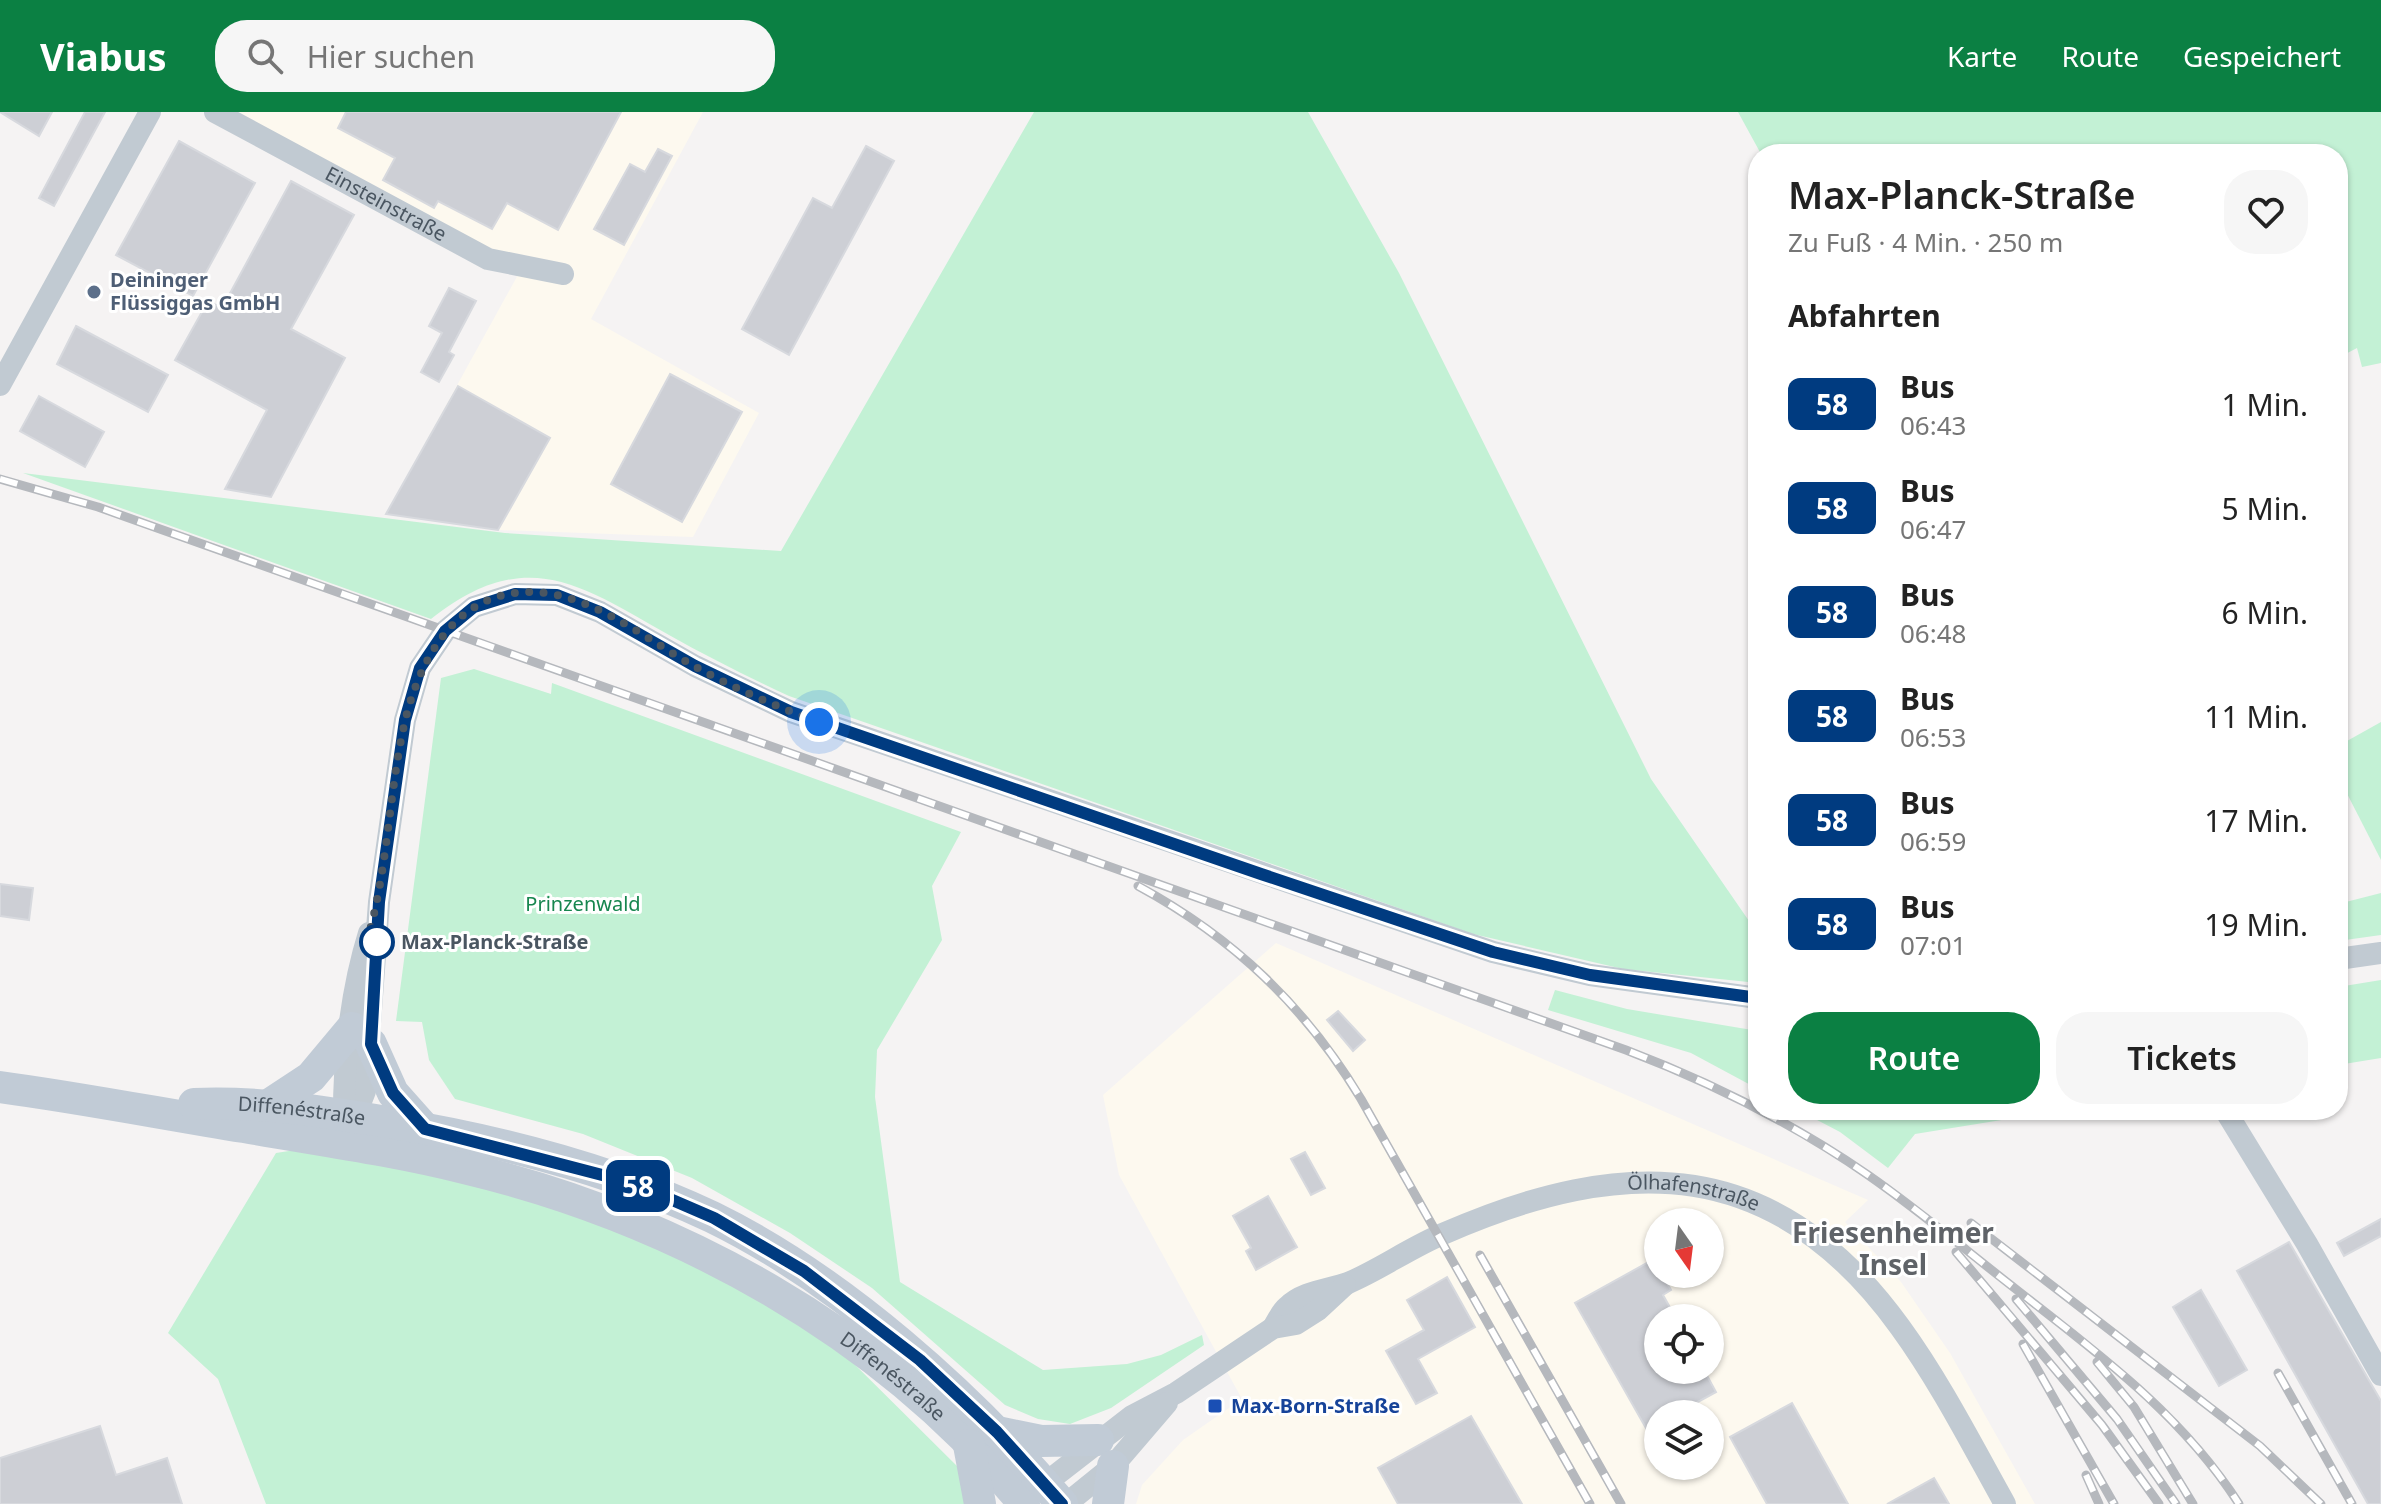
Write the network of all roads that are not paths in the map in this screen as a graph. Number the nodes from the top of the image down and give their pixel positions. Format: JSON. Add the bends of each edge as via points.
{"nodes":[{"id":1,"x":150,"y":112,"type":"edge"},
{"id":2,"x":215,"y":112,"type":"edge"},
{"id":3,"x":563,"y":274,"type":"dead end"},
{"id":4,"x":0,"y":385,"type":"edge"},
{"id":5,"x":2381,"y":953,"type":"edge"},
{"id":6,"x":2348,"y":958,"type":"edge"},
{"id":7,"x":1748,"y":997,"type":"edge"},
{"id":8,"x":362,"y":1036,"type":"junction"},
{"id":9,"x":0,"y":1087,"type":"edge"},
{"id":10,"x":270,"y":1104,"type":"junction"},
{"id":11,"x":143,"y":1107,"type":"junction"},
{"id":12,"x":2231,"y":1120,"type":"edge"},
{"id":13,"x":348,"y":1125,"type":"junction"},
{"id":14,"x":425,"y":1129,"type":"junction"},
{"id":15,"x":2381,"y":1375,"type":"edge"},
{"id":16,"x":1176,"y":1393,"type":"junction"},
{"id":17,"x":983,"y":1438,"type":"junction"},
{"id":18,"x":1106,"y":1453,"type":"junction"},
{"id":19,"x":1040,"y":1500,"type":"edge"},
{"id":20,"x":980,"y":1504,"type":"edge"},
{"id":21,"x":1108,"y":1504,"type":"edge"},
{"id":22,"x":2005,"y":1504,"type":"edge"}],
"edges":[{"from":1,"to":4,"type":"street"},
{"from":2,"to":3,"type":"street","name":"Einsteinstraße","via":[[488,259]]},
{"from":5,"to":6,"type":"street"},
{"from":7,"to":8,"type":"street","via":[[1590,975],[1493,952],[791,712],[600,612],[557,595],[515,594],[474,607],[445,631],[420,668],[405,720],[379,902],[360,964]]},
{"from":8,"to":10,"type":"main road"},
{"from":8,"to":13,"type":"street","via":[[343,1086]]},
{"from":8,"to":14,"type":"main road","via":[[393,1093]]},
{"from":9,"to":11,"type":"main road","name":"Diffenéstraße"},
{"from":10,"to":11,"type":"main road","name":"Diffenéstraße"},
{"from":10,"to":13,"type":"main road","name":"Diffenéstraße"},
{"from":11,"to":13,"type":"main road","name":"Diffenéstraße"},
{"from":12,"to":15,"type":"street"},
{"from":13,"to":14,"type":"main road","name":"Diffenéstraße"},
{"from":13,"to":17,"type":"main road","name":"Diffenéstraße","via":[[689,1244],[788,1299]]},
{"from":14,"to":17,"type":"main road","name":"Diffenéstraße","via":[[633,1183],[714,1218],[804,1271],[920,1360]]},
{"from":16,"to":18,"type":"street","name":"Ölhafenstraße"},
{"from":16,"to":18,"type":"street","name":"Ölhafenstraße","via":[[1132,1416]]},
{"from":16,"to":22,"type":"street","name":"Ölhafenstraße","via":[[1273,1328],[1296,1324],[1348,1283],[1437,1236],[1542,1195],[1600,1183],[1670,1182],[1729,1193],[1767,1208],[1809,1232],[1876,1296],[1924,1362]]},
{"from":17,"to":18,"type":"main road","via":[[1041,1441]]},
{"from":17,"to":19,"type":"main road","name":"Diffenéstraße"},
{"from":17,"to":20,"type":"main road"},
{"from":18,"to":19,"type":"street","name":"Ölhafenstraße"},
{"from":18,"to":19,"type":"street","name":"Ölhafenstraße"},
{"from":18,"to":21,"type":"main road"}]}
